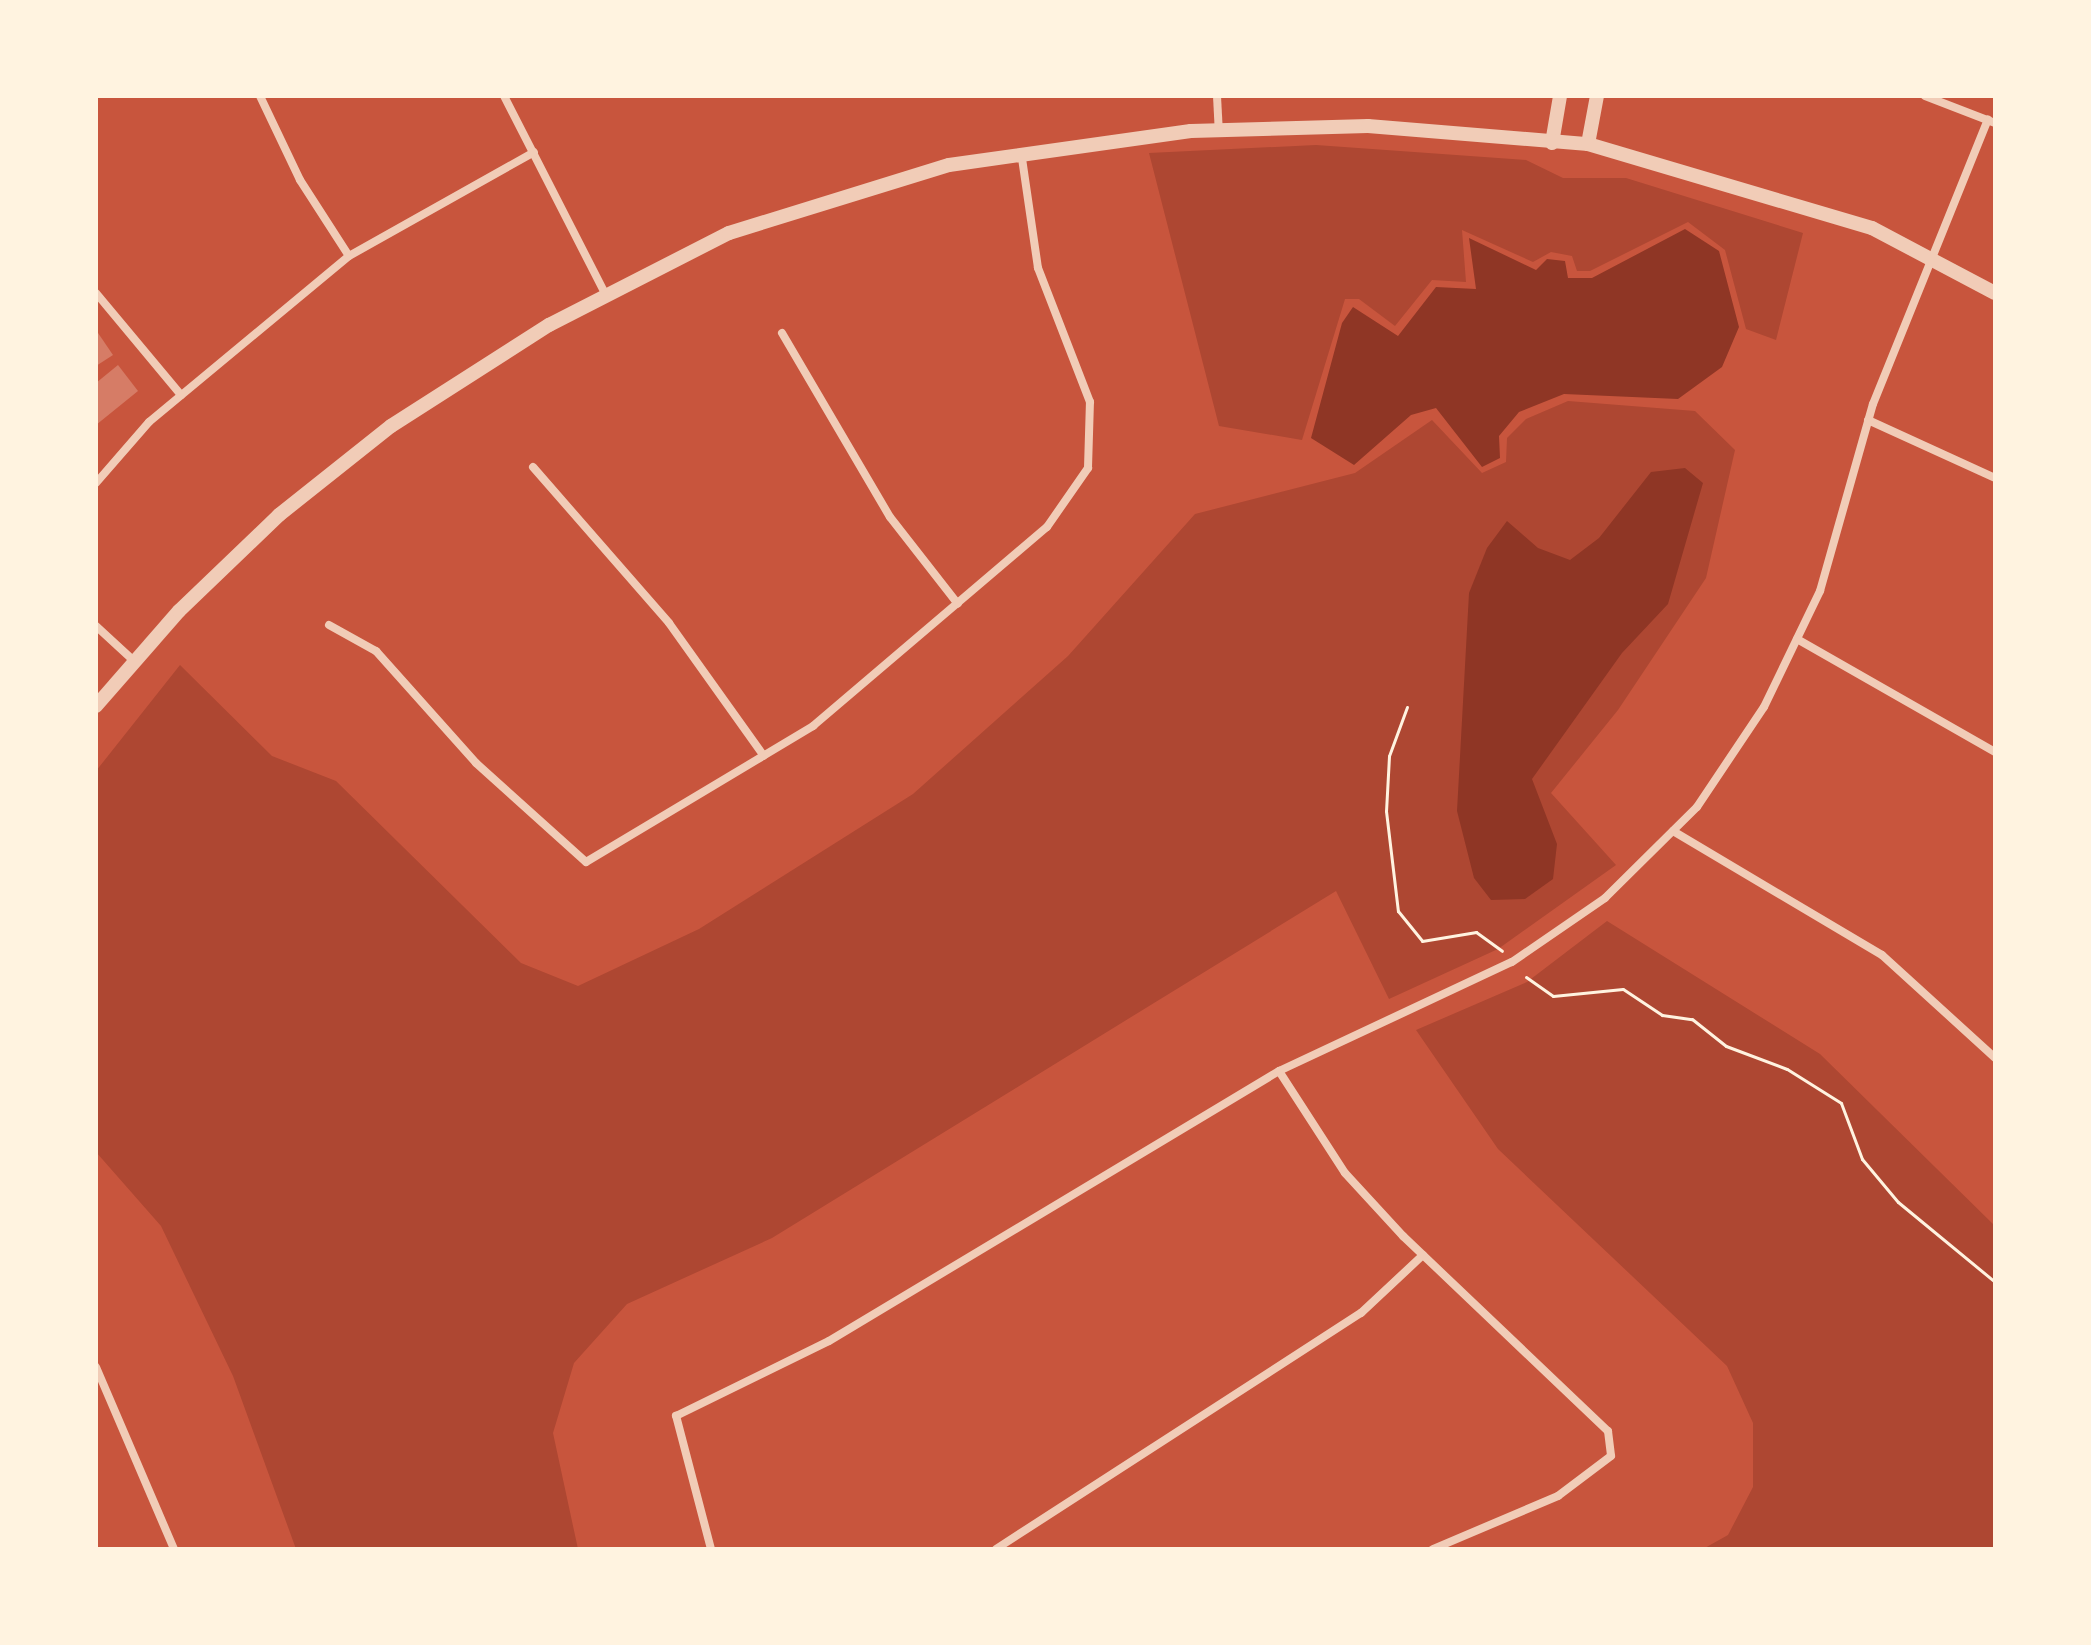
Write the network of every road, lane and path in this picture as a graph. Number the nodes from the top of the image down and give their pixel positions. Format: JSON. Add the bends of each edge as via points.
{"nodes":[{"id":1,"x":260,"y":96,"type":"edge"},
{"id":2,"x":504,"y":96,"type":"edge"},
{"id":3,"x":1217,"y":96,"type":"edge"},
{"id":4,"x":1560,"y":96,"type":"edge"},
{"id":5,"x":1597,"y":96,"type":"edge"},
{"id":6,"x":1925,"y":96,"type":"edge"},
{"id":7,"x":1992,"y":121,"type":"edge"},
{"id":8,"x":1219,"y":130,"type":"junction"},
{"id":9,"x":1552,"y":143,"type":"junction"},
{"id":10,"x":1588,"y":144,"type":"junction"},
{"id":11,"x":1021,"y":151,"type":"junction"},
{"id":12,"x":534,"y":152,"type":"junction"},
{"id":13,"x":1928,"y":255,"type":"junction"},
{"id":14,"x":349,"y":256,"type":"junction"},
{"id":15,"x":96,"y":293,"type":"edge"},
{"id":16,"x":605,"y":293,"type":"junction"},
{"id":17,"x":1995,"y":293,"type":"edge"},
{"id":18,"x":782,"y":333,"type":"dead end"},
{"id":19,"x":181,"y":395,"type":"junction"},
{"id":20,"x":1868,"y":420,"type":"junction"},
{"id":21,"x":533,"y":467,"type":"dead end"},
{"id":22,"x":1995,"y":478,"type":"edge"},
{"id":23,"x":96,"y":483,"type":"edge"},
{"id":24,"x":958,"y":604,"type":"junction"},
{"id":25,"x":329,"y":625,"type":"dead end"},
{"id":26,"x":96,"y":626,"type":"edge"},
{"id":27,"x":1797,"y":639,"type":"junction"},
{"id":28,"x":134,"y":661,"type":"junction"},
{"id":29,"x":96,"y":706,"type":"edge"},
{"id":30,"x":1407,"y":707,"type":"dead end"},
{"id":31,"x":1995,"y":752,"type":"edge"},
{"id":32,"x":764,"y":756,"type":"junction"},
{"id":33,"x":1673,"y":831,"type":"junction"},
{"id":34,"x":1502,"y":951,"type":"dead end"},
{"id":35,"x":1526,"y":977,"type":"dead end"},
{"id":36,"x":1995,"y":1058,"type":"edge"},
{"id":37,"x":1279,"y":1071,"type":"junction"},
{"id":38,"x":1423,"y":1255,"type":"junction"},
{"id":39,"x":1995,"y":1282,"type":"edge"},
{"id":40,"x":96,"y":1367,"type":"edge"},
{"id":41,"x":174,"y":1549,"type":"edge"},
{"id":42,"x":711,"y":1549,"type":"edge"},
{"id":43,"x":996,"y":1549,"type":"edge"},
{"id":44,"x":1433,"y":1549,"type":"edge"}],
"edges":[{"from":1,"to":14,"type":"street","via":[[300,180]]},
{"from":2,"to":12,"type":"street"},
{"from":3,"to":8,"type":"street"},
{"from":4,"to":9,"type":"street"},
{"from":5,"to":10,"type":"street"},
{"from":6,"to":7,"type":"street"},
{"from":7,"to":13,"type":"street"},
{"from":8,"to":9,"type":"street","via":[[1368,126]]},
{"from":8,"to":11,"type":"street"},
{"from":9,"to":10,"type":"street"},
{"from":10,"to":13,"type":"street","via":[[1872,228]]},
{"from":11,"to":16,"type":"street","via":[[800,208]]},
{"from":11,"to":24,"type":"street","via":[[1038,268],[1090,402],[1088,468],[1047,527]]},
{"from":12,"to":14,"type":"street"},
{"from":12,"to":16,"type":"street"},
{"from":13,"to":17,"type":"street"},
{"from":13,"to":20,"type":"street"},
{"from":14,"to":19,"type":"street"},
{"from":15,"to":19,"type":"street"},
{"from":16,"to":28,"type":"street","via":[[391,426],[279,515]]},
{"from":18,"to":24,"type":"street","via":[[890,517]]},
{"from":19,"to":23,"type":"street"},
{"from":20,"to":22,"type":"street"},
{"from":20,"to":27,"type":"street","via":[[1820,591]]},
{"from":21,"to":32,"type":"street","via":[[669,623]]},
{"from":24,"to":32,"type":"street","via":[[813,726]]},
{"from":25,"to":32,"type":"street","via":[[376,651],[476,763],[586,862]]},
{"from":26,"to":28,"type":"street"},
{"from":27,"to":31,"type":"street"},
{"from":27,"to":33,"type":"street","via":[[1764,707]]},
{"from":28,"to":29,"type":"street"},
{"from":30,"to":34,"type":"path","via":[[1389,756],[1386,811],[1398,911],[1422,941],[1476,932]]},
{"from":33,"to":36,"type":"street","via":[[1882,955]]},
{"from":33,"to":37,"type":"street","via":[[1605,898],[1512,962]]},
{"from":35,"to":39,"type":"path","via":[[1553,996],[1623,989],[1662,1015],[1692,1019],[1726,1046],[1787,1069],[1841,1103],[1862,1159],[1898,1202]]},
{"from":37,"to":38,"type":"street","via":[[1345,1173]]},
{"from":37,"to":42,"type":"street","via":[[829,1341],[676,1416]]},
{"from":38,"to":43,"type":"street","via":[[1361,1313]]},
{"from":38,"to":44,"type":"street","via":[[1608,1431],[1611,1456],[1558,1496]]},
{"from":40,"to":41,"type":"street"}]}
